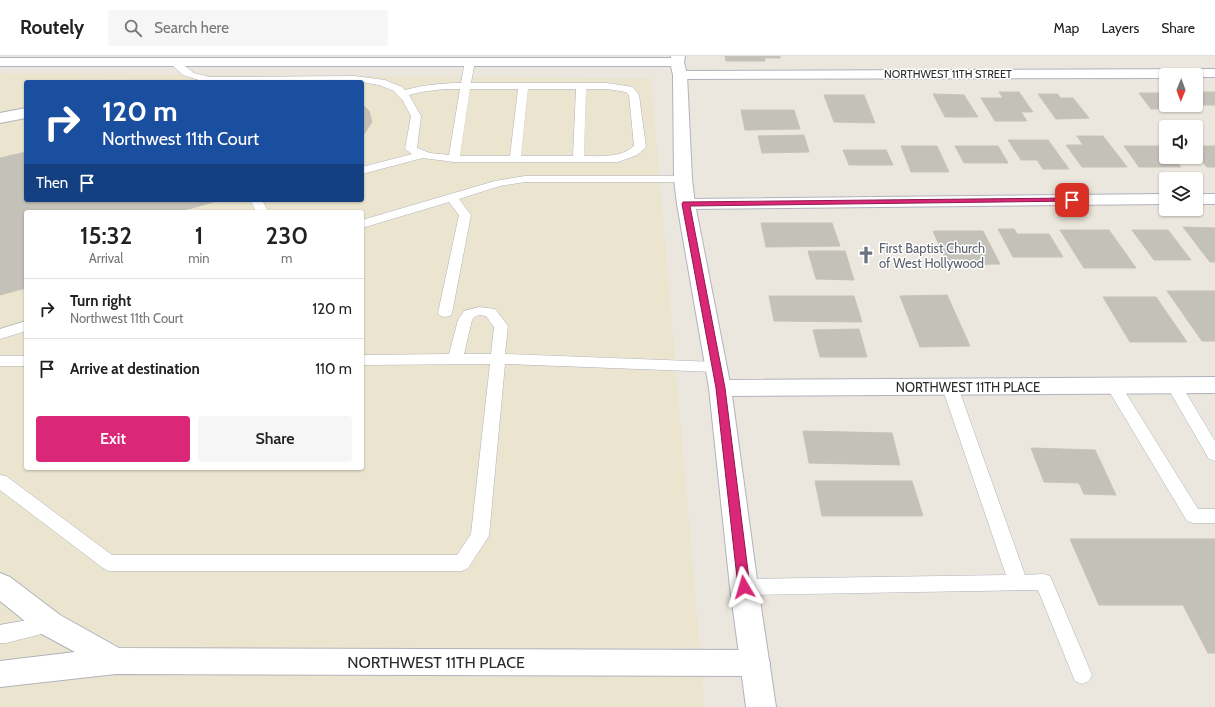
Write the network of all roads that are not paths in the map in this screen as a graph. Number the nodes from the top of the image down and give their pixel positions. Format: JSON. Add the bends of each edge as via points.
{"nodes":[{"id":1,"x":389,"y":58,"type":"edge"},
{"id":2,"x":171,"y":60,"type":"edge"},
{"id":3,"x":470,"y":61,"type":"junction"},
{"id":4,"x":2,"y":64,"type":"edge"},
{"id":5,"x":678,"y":64,"type":"edge"},
{"id":6,"x":1215,"y":73,"type":"edge"},
{"id":7,"x":210,"y":80,"type":"edge"},
{"id":8,"x":210,"y":80,"type":"edge"},
{"id":9,"x":364,"y":80,"type":"edge"},
{"id":10,"x":364,"y":80,"type":"edge"},
{"id":11,"x":466,"y":86,"type":"junction"},
{"id":12,"x":523,"y":86,"type":"junction"},
{"id":13,"x":581,"y":86,"type":"junction"},
{"id":14,"x":403,"y":94,"type":"junction"},
{"id":15,"x":24,"y":113,"type":"edge"},
{"id":16,"x":0,"y":118,"type":"edge"},
{"id":17,"x":421,"y":155,"type":"junction"},
{"id":18,"x":578,"y":158,"type":"junction"},
{"id":19,"x":454,"y":159,"type":"junction"},
{"id":20,"x":515,"y":159,"type":"junction"},
{"id":21,"x":364,"y":170,"type":"edge"},
{"id":22,"x":683,"y":179,"type":"junction"},
{"id":23,"x":452,"y":197,"type":"junction"},
{"id":24,"x":1159,"y":199,"type":"edge"},
{"id":25,"x":1203,"y":199,"type":"edge"},
{"id":26,"x":1215,"y":199,"type":"edge"},
{"id":27,"x":686,"y":204,"type":"junction"},
{"id":28,"x":364,"y":223,"type":"edge"},
{"id":29,"x":445,"y":313,"type":"dead end"},
{"id":30,"x":24,"y":327,"type":"edge"},
{"id":31,"x":0,"y":334,"type":"edge"},
{"id":32,"x":498,"y":359,"type":"junction"},
{"id":33,"x":364,"y":360,"type":"edge"},
{"id":34,"x":454,"y":360,"type":"junction"},
{"id":35,"x":0,"y":361,"type":"edge"},
{"id":36,"x":24,"y":361,"type":"edge"},
{"id":37,"x":718,"y":377,"type":"junction"},
{"id":38,"x":1174,"y":385,"type":"junction"},
{"id":39,"x":1215,"y":385,"type":"edge"},
{"id":40,"x":1114,"y":386,"type":"junction"},
{"id":41,"x":950,"y":387,"type":"junction"},
{"id":42,"x":1215,"y":455,"type":"edge"},
{"id":43,"x":0,"y":481,"type":"edge"},
{"id":44,"x":1215,"y":516,"type":"edge"},
{"id":45,"x":1018,"y":582,"type":"junction"},
{"id":46,"x":0,"y":585,"type":"edge"},
{"id":47,"x":744,"y":587,"type":"junction"},
{"id":48,"x":50,"y":624,"type":"junction"},
{"id":49,"x":0,"y":634,"type":"edge"},
{"id":50,"x":116,"y":661,"type":"junction"},
{"id":51,"x":756,"y":663,"type":"junction"},
{"id":52,"x":0,"y":674,"type":"edge"},
{"id":53,"x":1082,"y":675,"type":"dead end"},
{"id":54,"x":761,"y":707,"type":"edge"}],
"edges":[{"from":1,"to":2,"type":"street","name":"NORTHWEST 11TH STREET"},
{"from":1,"to":3,"type":"street","name":"NORTHWEST 11TH STREET"},
{"from":2,"to":4,"type":"street","name":"NORTHWEST 11TH STREET"},
{"from":2,"to":7,"type":"lane","via":[[193,77]]},
{"from":3,"to":5,"type":"street","name":"NORTHWEST 11TH STREET"},
{"from":3,"to":11,"type":"lane"},
{"from":5,"to":6,"type":"street","name":"NORTHWEST 11TH STREET"},
{"from":5,"to":22,"type":"street"},
{"from":8,"to":9,"type":"lane"},
{"from":10,"to":14,"type":"lane","via":[[381,82]]},
{"from":11,"to":12,"type":"lane"},
{"from":11,"to":14,"type":"lane","via":[[420,89]]},
{"from":11,"to":19,"type":"lane"},
{"from":12,"to":13,"type":"lane"},
{"from":12,"to":20,"type":"lane"},
{"from":13,"to":18,"type":"lane"},
{"from":13,"to":18,"type":"lane","via":[[629,89],[634,95],[640,147],[633,153],[618,158]]},
{"from":14,"to":17,"type":"lane","via":[[416,116],[411,149]]},
{"from":15,"to":16,"type":"street"},
{"from":17,"to":19,"type":"lane"},
{"from":17,"to":21,"type":"lane"},
{"from":18,"to":20,"type":"lane"},
{"from":19,"to":20,"type":"lane"},
{"from":22,"to":23,"type":"lane","via":[[525,179],[499,183]]},
{"from":22,"to":27,"type":"street"},
{"from":23,"to":28,"type":"lane"},
{"from":23,"to":29,"type":"lane","via":[[465,215]]},
{"from":24,"to":27,"type":"street"},
{"from":25,"to":26,"type":"street"},
{"from":27,"to":37,"type":"street"},
{"from":30,"to":31,"type":"lane"},
{"from":32,"to":34,"type":"lane"},
{"from":32,"to":34,"type":"lane","via":[[501,326],[490,312],[479,311],[469,314],[464,320]]},
{"from":32,"to":37,"type":"lane"},
{"from":32,"to":43,"type":"lane","via":[[480,536],[462,564],[109,563]]},
{"from":33,"to":34,"type":"lane"},
{"from":35,"to":36,"type":"lane"},
{"from":37,"to":41,"type":"street","name":"NORTHWEST 11TH PLACE"},
{"from":37,"to":47,"type":"street"},
{"from":38,"to":39,"type":"street","name":"NORTHWEST 11TH PLACE"},
{"from":38,"to":40,"type":"street","name":"NORTHWEST 11TH PLACE"},
{"from":38,"to":42,"type":"lane"},
{"from":40,"to":41,"type":"street","name":"NORTHWEST 11TH PLACE"},
{"from":40,"to":44,"type":"lane","via":[[1193,516]]},
{"from":41,"to":45,"type":"lane"},
{"from":45,"to":47,"type":"lane"},
{"from":45,"to":53,"type":"lane","via":[[1044,582]]},
{"from":46,"to":48,"type":"street","name":"NORTHWEST 11TH PLACE"},
{"from":47,"to":51,"type":"street"},
{"from":48,"to":49,"type":"lane"},
{"from":48,"to":50,"type":"street","name":"NORTHWEST 11TH PLACE"},
{"from":50,"to":51,"type":"street","name":"NORTHWEST 11TH PLACE"},
{"from":50,"to":52,"type":"street","name":"NORTHWEST 11TH PLACE"},
{"from":51,"to":54,"type":"street"}]}
